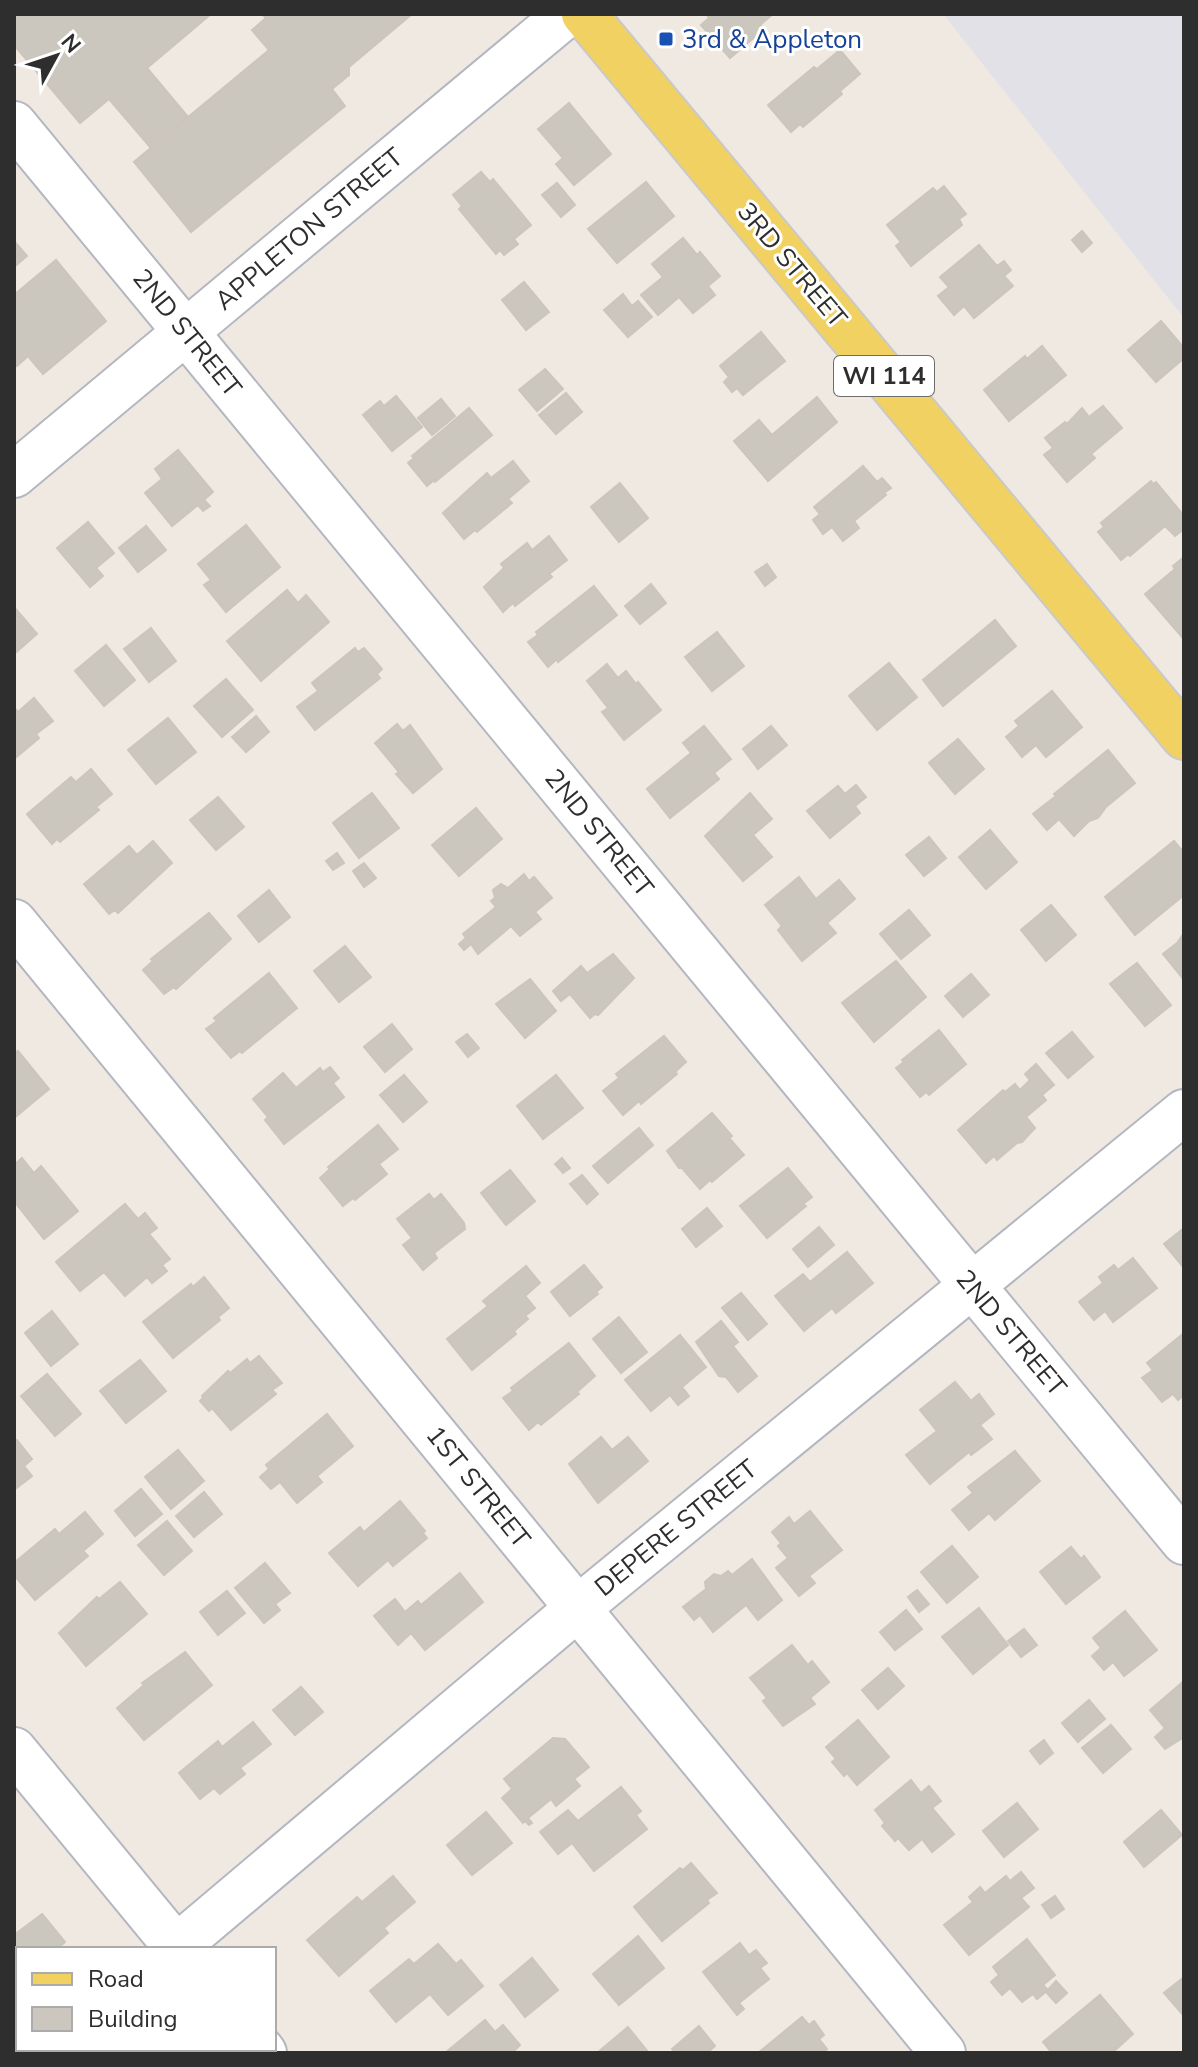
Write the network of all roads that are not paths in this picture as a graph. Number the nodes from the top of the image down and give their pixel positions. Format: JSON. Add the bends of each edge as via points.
{"nodes":[{"id":1,"x":567,"y":14,"type":"edge"},
{"id":2,"x":584,"y":14,"type":"edge"},
{"id":3,"x":14,"y":124,"type":"edge"},
{"id":4,"x":186,"y":332,"type":"junction"},
{"id":5,"x":14,"y":475,"type":"edge"},
{"id":6,"x":1184,"y":737,"type":"edge"},
{"id":7,"x":14,"y":922,"type":"edge"},
{"id":8,"x":1184,"y":1112,"type":"edge"},
{"id":9,"x":973,"y":1287,"type":"junction"},
{"id":10,"x":1184,"y":1542,"type":"edge"},
{"id":11,"x":578,"y":1608,"type":"junction"},
{"id":12,"x":14,"y":1750,"type":"edge"},
{"id":13,"x":175,"y":1947,"type":"edge"},
{"id":14,"x":177,"y":1947,"type":"edge"},
{"id":15,"x":943,"y":2053,"type":"edge"}],
"edges":[{"from":1,"to":4,"type":"street","name":"APPLETON STREET"},
{"from":2,"to":6,"type":"main road","name":"3RD STREET","number":"WI 114"},
{"from":3,"to":4,"type":"street","name":"2ND STREET"},
{"from":4,"to":5,"type":"street","name":"APPLETON STREET"},
{"from":4,"to":9,"type":"street","name":"2ND STREET"},
{"from":7,"to":11,"type":"street","name":"1ST STREET"},
{"from":8,"to":9,"type":"street","name":"DEPERE STREET"},
{"from":9,"to":10,"type":"street","name":"2ND STREET"},
{"from":9,"to":11,"type":"street","name":"DEPERE STREET"},
{"from":11,"to":14,"type":"street","name":"DEPERE STREET"},
{"from":11,"to":15,"type":"street","name":"1ST STREET"},
{"from":12,"to":13,"type":"street"}]}
